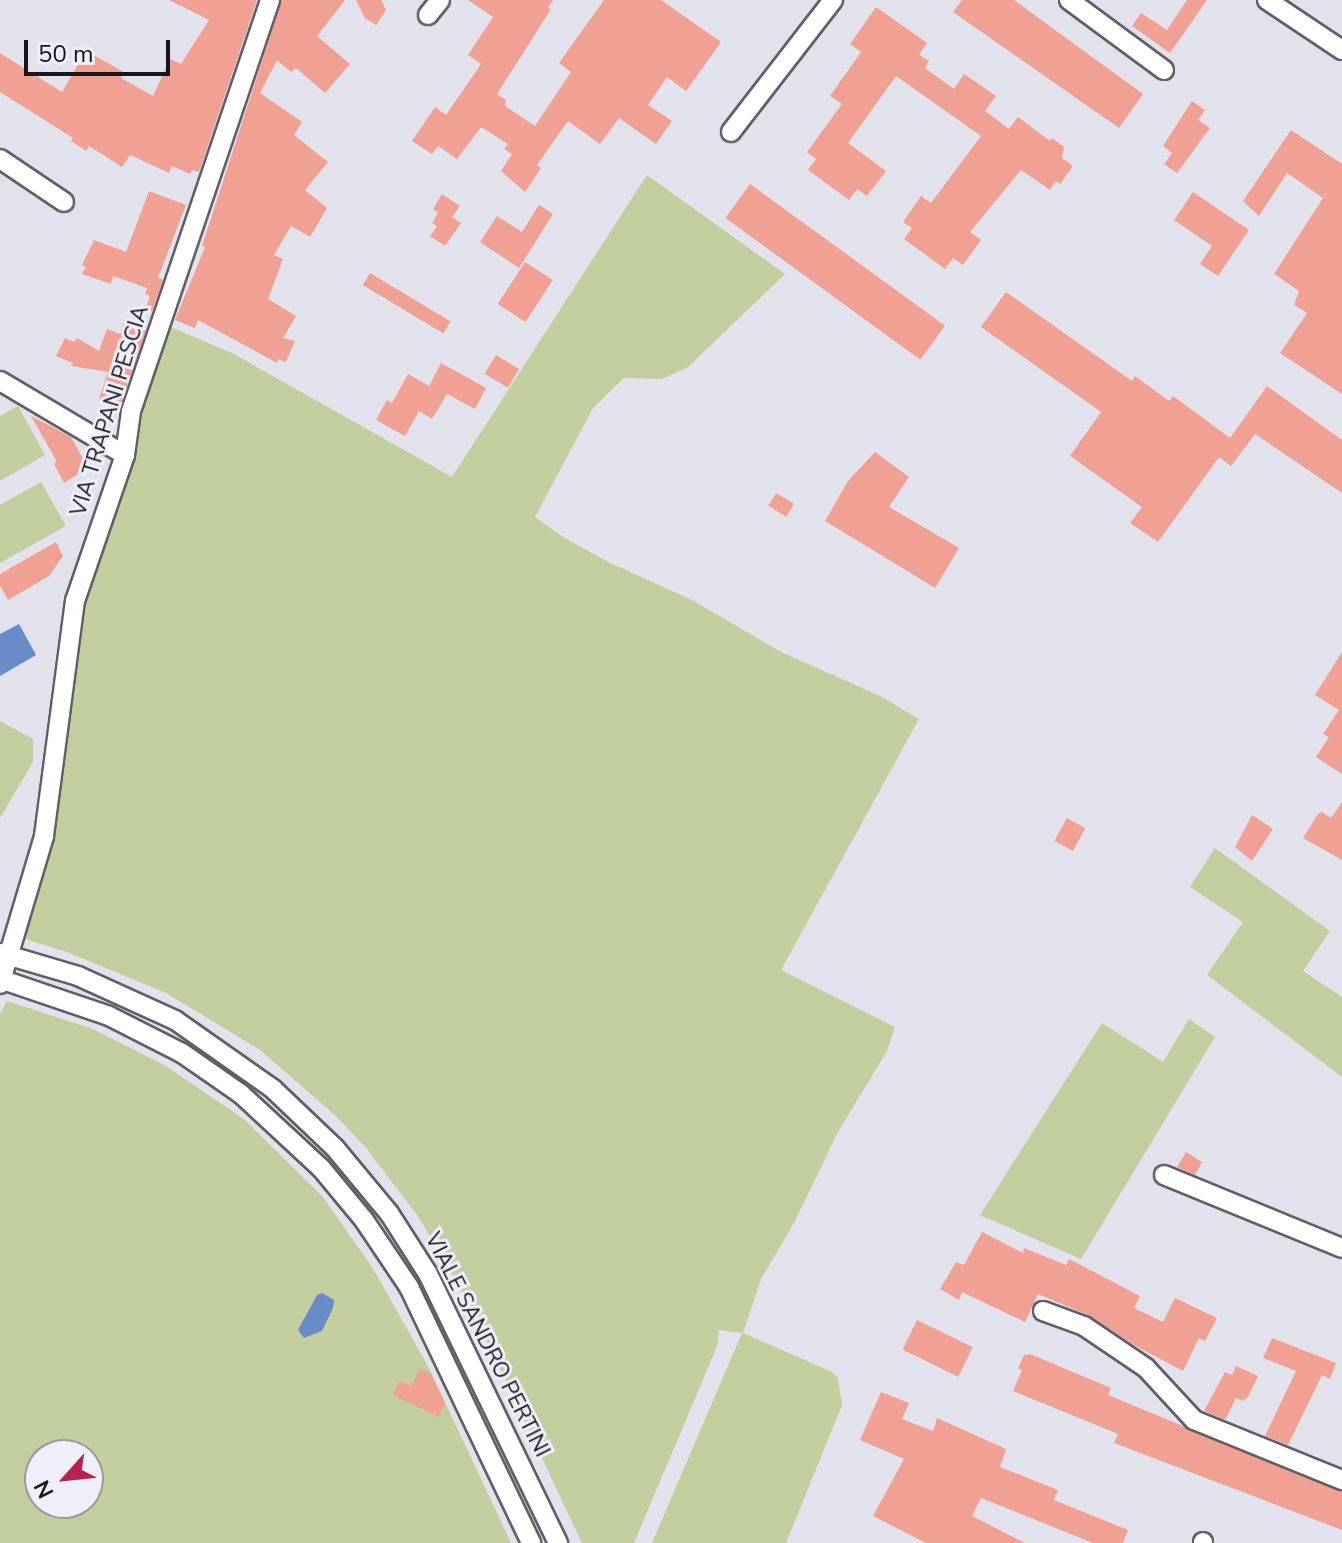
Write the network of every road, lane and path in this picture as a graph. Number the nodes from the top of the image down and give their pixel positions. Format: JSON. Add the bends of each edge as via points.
{"nodes":[{"id":1,"x":270,"y":0,"type":"edge"},
{"id":2,"x":440,"y":0,"type":"edge"},
{"id":3,"x":833,"y":0,"type":"edge"},
{"id":4,"x":1069,"y":0,"type":"edge"},
{"id":5,"x":1267,"y":0,"type":"edge"},
{"id":6,"x":428,"y":15,"type":"dead end"},
{"id":7,"x":1342,"y":50,"type":"edge"},
{"id":8,"x":1164,"y":70,"type":"dead end"},
{"id":9,"x":731,"y":132,"type":"dead end"},
{"id":10,"x":0,"y":159,"type":"edge"},
{"id":11,"x":64,"y":202,"type":"dead end"},
{"id":12,"x":0,"y":382,"type":"edge"},
{"id":13,"x":125,"y":455,"type":"junction"},
{"id":14,"x":4,"y":954,"type":"edge"},
{"id":15,"x":0,"y":981,"type":"edge"},
{"id":16,"x":1164,"y":1175,"type":"dead end"},
{"id":17,"x":1342,"y":1248,"type":"edge"},
{"id":18,"x":1043,"y":1311,"type":"dead end"},
{"id":19,"x":1342,"y":1480,"type":"edge"},
{"id":20,"x":531,"y":1543,"type":"edge"},
{"id":21,"x":558,"y":1543,"type":"edge"}],
"edges":[{"from":1,"to":13,"type":"street","name":"VIA TRAPANI PESCIA","via":[[131,411]]},
{"from":2,"to":6,"type":"street"},
{"from":3,"to":9,"type":"street"},
{"from":4,"to":8,"type":"street"},
{"from":5,"to":7,"type":"street"},
{"from":10,"to":11,"type":"street"},
{"from":12,"to":13,"type":"street"},
{"from":13,"to":14,"type":"street","name":"VIA TRAPANI PESCIA","via":[[75,601],[44,836]]},
{"from":14,"to":15,"type":"street","name":"VIA TRAPANI PESCIA"},
{"from":14,"to":21,"type":"street","name":"VIALE SANDRO PERTINI","via":[[78,976],[175,1020],[273,1089],[335,1148],[389,1213],[428,1274]]},
{"from":15,"to":20,"type":"street","name":"VIALE SANDRO PERTINI","via":[[98,1011],[182,1053],[241,1094],[321,1168],[409,1287]]},
{"from":16,"to":17,"type":"street"},
{"from":18,"to":19,"type":"street","via":[[1084,1326],[1146,1368],[1194,1420]]}]}
